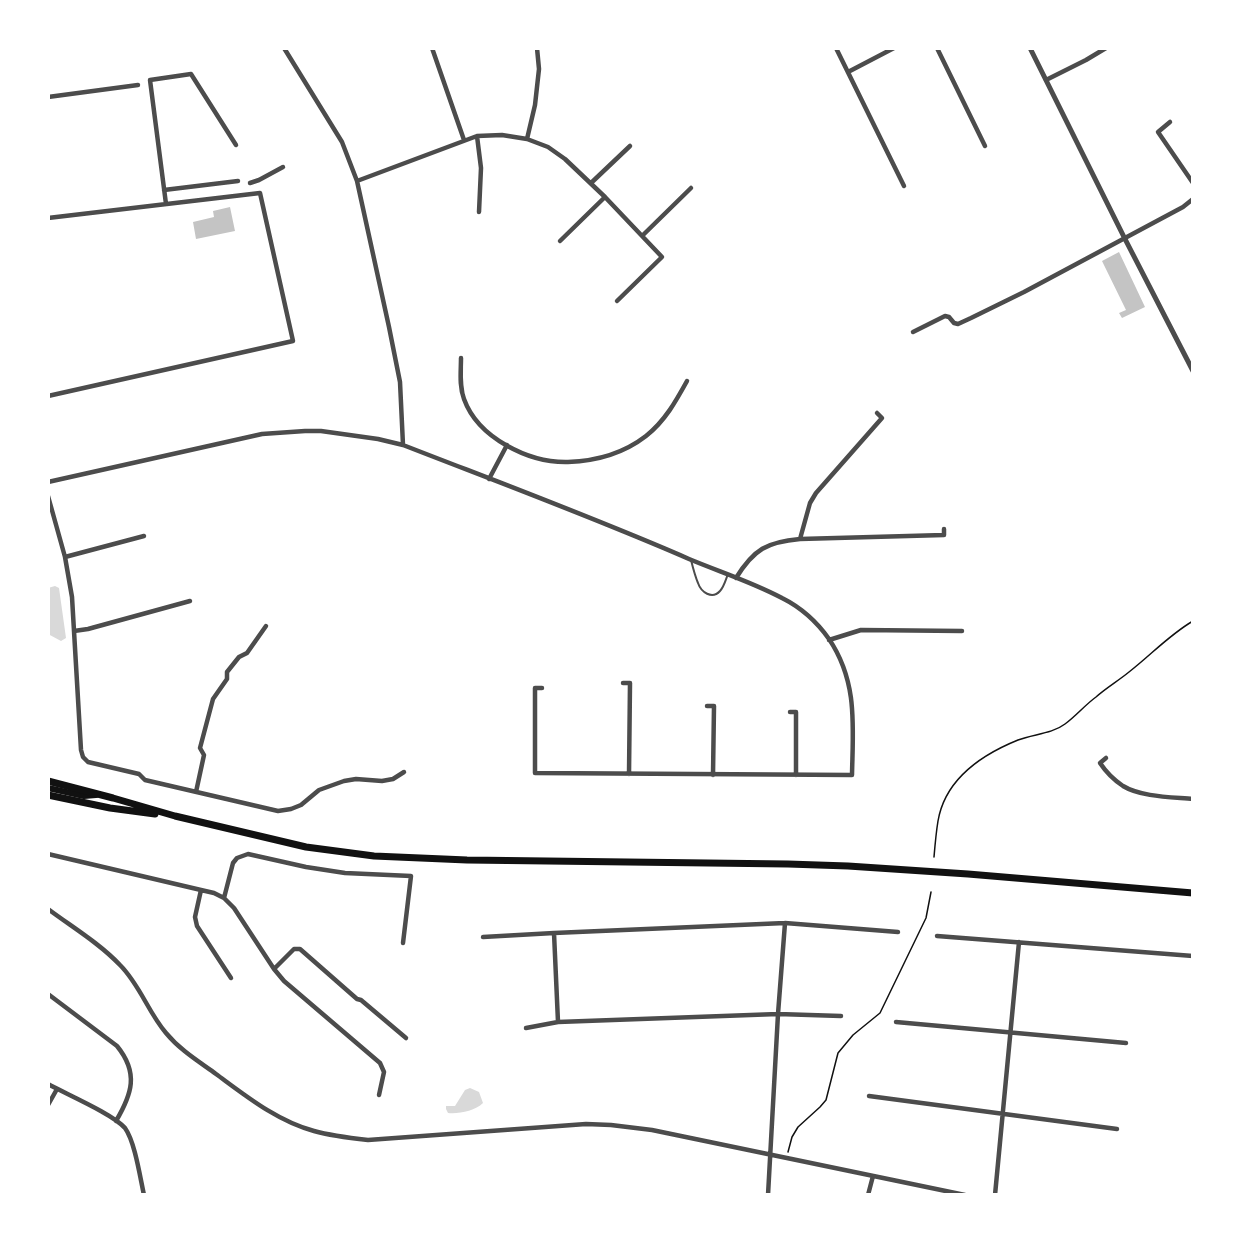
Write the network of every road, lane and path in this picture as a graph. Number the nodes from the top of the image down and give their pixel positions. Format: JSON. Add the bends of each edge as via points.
{"nodes":[{"id":1,"x":284,"y":48,"type":"edge"},
{"id":2,"x":432,"y":48,"type":"edge"},
{"id":3,"x":537,"y":48,"type":"edge"},
{"id":4,"x":836,"y":48,"type":"edge"},
{"id":5,"x":894,"y":48,"type":"edge"},
{"id":6,"x":937,"y":48,"type":"edge"},
{"id":7,"x":1030,"y":48,"type":"edge"},
{"id":8,"x":1106,"y":48,"type":"edge"},
{"id":9,"x":848,"y":72,"type":"junction"},
{"id":10,"x":1046,"y":80,"type":"junction"},
{"id":11,"x":138,"y":84,"type":"dead end"},
{"id":12,"x":48,"y":98,"type":"edge"},
{"id":13,"x":1170,"y":122,"type":"dead end"},
{"id":14,"x":477,"y":136,"type":"junction"},
{"id":15,"x":527,"y":139,"type":"junction"},
{"id":16,"x":464,"y":140,"type":"junction"},
{"id":17,"x":236,"y":146,"type":"dead end"},
{"id":18,"x":630,"y":146,"type":"dead end"},
{"id":19,"x":985,"y":146,"type":"dead end"},
{"id":20,"x":283,"y":167,"type":"dead end"},
{"id":21,"x":260,"y":180,"type":"junction"},
{"id":22,"x":238,"y":181,"type":"dead end"},
{"id":23,"x":357,"y":181,"type":"junction"},
{"id":24,"x":250,"y":183,"type":"dead end"},
{"id":25,"x":591,"y":183,"type":"junction"},
{"id":26,"x":1193,"y":183,"type":"edge"},
{"id":27,"x":904,"y":186,"type":"dead end"},
{"id":28,"x":691,"y":188,"type":"dead end"},
{"id":29,"x":164,"y":190,"type":"junction"},
{"id":30,"x":260,"y":193,"type":"junction"},
{"id":31,"x":605,"y":197,"type":"junction"},
{"id":32,"x":1193,"y":199,"type":"edge"},
{"id":33,"x":166,"y":204,"type":"junction"},
{"id":34,"x":479,"y":212,"type":"dead end"},
{"id":35,"x":48,"y":219,"type":"edge"},
{"id":36,"x":642,"y":236,"type":"junction"},
{"id":37,"x":1124,"y":237,"type":"junction"},
{"id":38,"x":560,"y":241,"type":"dead end"},
{"id":39,"x":617,"y":301,"type":"dead end"},
{"id":40,"x":913,"y":332,"type":"dead end"},
{"id":41,"x":461,"y":358,"type":"dead end"},
{"id":42,"x":1193,"y":371,"type":"edge"},
{"id":43,"x":687,"y":381,"type":"dead end"},
{"id":44,"x":48,"y":396,"type":"edge"},
{"id":45,"x":877,"y":413,"type":"dead end"},
{"id":46,"x":403,"y":444,"type":"junction"},
{"id":47,"x":507,"y":445,"type":"junction"},
{"id":48,"x":489,"y":479,"type":"junction"},
{"id":49,"x":48,"y":482,"type":"edge"},
{"id":50,"x":48,"y":496,"type":"edge"},
{"id":51,"x":944,"y":530,"type":"dead end"},
{"id":52,"x":144,"y":536,"type":"dead end"},
{"id":53,"x":800,"y":538,"type":"junction"},
{"id":54,"x":65,"y":556,"type":"junction"},
{"id":55,"x":690,"y":559,"type":"junction"},
{"id":56,"x":728,"y":574,"type":"junction"},
{"id":57,"x":736,"y":578,"type":"junction"},
{"id":58,"x":190,"y":601,"type":"dead end"},
{"id":59,"x":1193,"y":621,"type":"edge"},
{"id":60,"x":266,"y":626,"type":"dead end"},
{"id":61,"x":74,"y":631,"type":"junction"},
{"id":62,"x":962,"y":631,"type":"dead end"},
{"id":63,"x":829,"y":640,"type":"junction"},
{"id":64,"x":623,"y":683,"type":"dead end"},
{"id":65,"x":542,"y":688,"type":"dead end"},
{"id":66,"x":707,"y":706,"type":"dead end"},
{"id":67,"x":790,"y":712,"type":"dead end"},
{"id":68,"x":1106,"y":758,"type":"dead end"},
{"id":69,"x":404,"y":772,"type":"dead end"},
{"id":70,"x":629,"y":774,"type":"junction"},
{"id":71,"x":713,"y":775,"type":"junction"},
{"id":72,"x":796,"y":775,"type":"junction"},
{"id":73,"x":48,"y":781,"type":"edge"},
{"id":74,"x":48,"y":788,"type":"edge"},
{"id":75,"x":196,"y":792,"type":"junction"},
{"id":76,"x":100,"y":794,"type":"junction"},
{"id":77,"x":48,"y":795,"type":"edge"},
{"id":78,"x":1193,"y":799,"type":"edge"},
{"id":79,"x":175,"y":816,"type":"junction"},
{"id":80,"x":48,"y":855,"type":"edge"},
{"id":81,"x":934,"y":857,"type":"dead end"},
{"id":82,"x":201,"y":890,"type":"junction"},
{"id":83,"x":931,"y":892,"type":"dead end"},
{"id":84,"x":1193,"y":893,"type":"edge"},
{"id":85,"x":224,"y":898,"type":"junction"},
{"id":86,"x":48,"y":909,"type":"edge"},
{"id":87,"x":785,"y":923,"type":"junction"},
{"id":88,"x":898,"y":932,"type":"dead end"},
{"id":89,"x":554,"y":933,"type":"junction"},
{"id":90,"x":937,"y":936,"type":"dead end"},
{"id":91,"x":483,"y":937,"type":"dead end"},
{"id":92,"x":1019,"y":942,"type":"junction"},
{"id":93,"x":403,"y":943,"type":"dead end"},
{"id":94,"x":1193,"y":956,"type":"edge"},
{"id":95,"x":274,"y":969,"type":"junction"},
{"id":96,"x":231,"y":978,"type":"dead end"},
{"id":97,"x":48,"y":994,"type":"edge"},
{"id":98,"x":778,"y":1014,"type":"junction"},
{"id":99,"x":840,"y":1016,"type":"dead end"},
{"id":100,"x":558,"y":1022,"type":"junction"},
{"id":101,"x":897,"y":1022,"type":"dead end"},
{"id":102,"x":526,"y":1028,"type":"dead end"},
{"id":103,"x":1011,"y":1033,"type":"junction"},
{"id":104,"x":406,"y":1038,"type":"dead end"},
{"id":105,"x":1126,"y":1044,"type":"dead end"},
{"id":106,"x":48,"y":1084,"type":"edge"},
{"id":107,"x":57,"y":1089,"type":"junction"},
{"id":108,"x":379,"y":1095,"type":"dead end"},
{"id":109,"x":869,"y":1096,"type":"dead end"},
{"id":110,"x":48,"y":1105,"type":"edge"},
{"id":111,"x":1003,"y":1114,"type":"junction"},
{"id":112,"x":116,"y":1121,"type":"junction"},
{"id":113,"x":1117,"y":1129,"type":"dead end"},
{"id":114,"x":771,"y":1155,"type":"junction"},
{"id":115,"x":787,"y":1159,"type":"junction"},
{"id":116,"x":873,"y":1176,"type":"junction"},
{"id":117,"x":144,"y":1195,"type":"edge"},
{"id":118,"x":768,"y":1195,"type":"edge"},
{"id":119,"x":868,"y":1195,"type":"edge"},
{"id":120,"x":964,"y":1195,"type":"edge"},
{"id":121,"x":995,"y":1195,"type":"edge"}],
"edges":[{"from":1,"to":23,"type":"street","via":[[342,142]]},
{"from":2,"to":16,"type":"street"},
{"from":3,"to":15,"type":"street","via":[[536,105]]},
{"from":4,"to":9,"type":"street"},
{"from":5,"to":9,"type":"street"},
{"from":6,"to":19,"type":"street"},
{"from":7,"to":10,"type":"street"},
{"from":8,"to":10,"type":"street"},
{"from":9,"to":27,"type":"street"},
{"from":10,"to":37,"type":"street"},
{"from":11,"to":12,"type":"street"},
{"from":13,"to":26,"type":"street","via":[[1158,132]]},
{"from":14,"to":15,"type":"street"},
{"from":14,"to":16,"type":"street"},
{"from":14,"to":34,"type":"street","via":[[481,168]]},
{"from":15,"to":25,"type":"street","via":[[548,147]]},
{"from":16,"to":23,"type":"street"},
{"from":17,"to":29,"type":"street","via":[[191,74],[150,80]]},
{"from":18,"to":25,"type":"street"},
{"from":20,"to":21,"type":"street"},
{"from":21,"to":24,"type":"street"},
{"from":21,"to":30,"type":"street"},
{"from":22,"to":29,"type":"street"},
{"from":23,"to":46,"type":"street","via":[[400,382]]},
{"from":25,"to":31,"type":"street"},
{"from":28,"to":36,"type":"street"},
{"from":29,"to":33,"type":"street"},
{"from":30,"to":33,"type":"street"},
{"from":30,"to":44,"type":"street","via":[[293,341]]},
{"from":31,"to":36,"type":"street"},
{"from":31,"to":38,"type":"street"},
{"from":32,"to":37,"type":"street"},
{"from":33,"to":35,"type":"street"},
{"from":36,"to":39,"type":"street","via":[[662,257]]},
{"from":37,"to":40,"type":"street","via":[[958,324],[945,316]]},
{"from":37,"to":42,"type":"street"},
{"from":41,"to":47,"type":"street","via":[[461,387],[470,412],[480,425]]},
{"from":43,"to":47,"type":"street","via":[[662,421],[637,442],[608,456],[566,462],[525,454]]},
{"from":45,"to":53,"type":"street","via":[[882,418],[816,493]]},
{"from":46,"to":48,"type":"street"},
{"from":46,"to":49,"type":"street","via":[[321,431],[262,434]]},
{"from":47,"to":48,"type":"street"},
{"from":48,"to":55,"type":"street"},
{"from":50,"to":54,"type":"street"},
{"from":51,"to":53,"type":"street","via":[[944,535]]},
{"from":52,"to":54,"type":"street"},
{"from":53,"to":57,"type":"street","via":[[769,544],[744,565]]},
{"from":54,"to":61,"type":"street"},
{"from":55,"to":56,"type":"street"},
{"from":55,"to":56,"type":"lane","via":[[699,586],[710,595],[720,591]]},
{"from":56,"to":57,"type":"street"},
{"from":57,"to":63,"type":"street","via":[[803,611]]},
{"from":58,"to":61,"type":"street"},
{"from":59,"to":81,"type":"path","via":[[1064,725],[1019,740],[968,768],[945,799],[938,819]]},
{"from":60,"to":75,"type":"street","via":[[227,672],[227,679],[213,699],[200,748],[204,755]]},
{"from":61,"to":75,"type":"street","via":[[81,750],[85,760]]},
{"from":62,"to":63,"type":"street","via":[[861,630]]},
{"from":63,"to":72,"type":"street","via":[[848,676],[852,698],[852,775]]},
{"from":64,"to":70,"type":"street","via":[[630,683]]},
{"from":65,"to":70,"type":"street","via":[[535,688],[535,773]]},
{"from":66,"to":71,"type":"street","via":[[714,706]]},
{"from":67,"to":72,"type":"street","via":[[796,712]]},
{"from":68,"to":78,"type":"street","via":[[1100,763],[1125,787],[1140,793]]},
{"from":69,"to":75,"type":"street","via":[[382,781],[344,781],[319,790],[301,805],[278,811]]},
{"from":70,"to":71,"type":"street"},
{"from":71,"to":72,"type":"street"},
{"from":73,"to":76,"type":"main road"},
{"from":74,"to":76,"type":"main road","via":[[84,796]]},
{"from":76,"to":79,"type":"main road"},
{"from":77,"to":79,"type":"main road"},
{"from":79,"to":84,"type":"main road","via":[[306,847],[374,856],[831,865]]},
{"from":80,"to":82,"type":"street"},
{"from":82,"to":85,"type":"street"},
{"from":82,"to":96,"type":"street","via":[[197,926]]},
{"from":83,"to":115,"type":"path","via":[[926,918],[880,1013],[838,1053],[826,1100],[798,1127]]},
{"from":85,"to":93,"type":"street","via":[[233,863],[248,854],[345,873],[411,876]]},
{"from":85,"to":95,"type":"street"},
{"from":86,"to":114,"type":"street","via":[[121,966],[179,1047],[263,1108],[313,1131],[368,1140],[611,1125]]},
{"from":87,"to":88,"type":"street"},
{"from":87,"to":89,"type":"street"},
{"from":87,"to":98,"type":"street"},
{"from":89,"to":91,"type":"street"},
{"from":89,"to":100,"type":"street"},
{"from":90,"to":92,"type":"street"},
{"from":92,"to":94,"type":"street"},
{"from":92,"to":103,"type":"street"},
{"from":95,"to":104,"type":"street","via":[[294,949],[300,949]]},
{"from":95,"to":108,"type":"street","via":[[380,1063],[384,1072]]},
{"from":97,"to":112,"type":"street","via":[[123,1053],[130,1069],[130,1091]]},
{"from":98,"to":99,"type":"street"},
{"from":98,"to":100,"type":"street"},
{"from":98,"to":114,"type":"street"},
{"from":100,"to":102,"type":"street"},
{"from":101,"to":103,"type":"street"},
{"from":103,"to":105,"type":"street"},
{"from":103,"to":111,"type":"street"},
{"from":106,"to":107,"type":"street"},
{"from":107,"to":110,"type":"street"},
{"from":107,"to":112,"type":"street"},
{"from":109,"to":111,"type":"street"},
{"from":111,"to":113,"type":"street"},
{"from":111,"to":121,"type":"street"},
{"from":112,"to":117,"type":"street","via":[[129,1136]]},
{"from":114,"to":115,"type":"street"},
{"from":114,"to":118,"type":"street"},
{"from":115,"to":116,"type":"street"},
{"from":116,"to":119,"type":"street"},
{"from":116,"to":120,"type":"street"}]}
